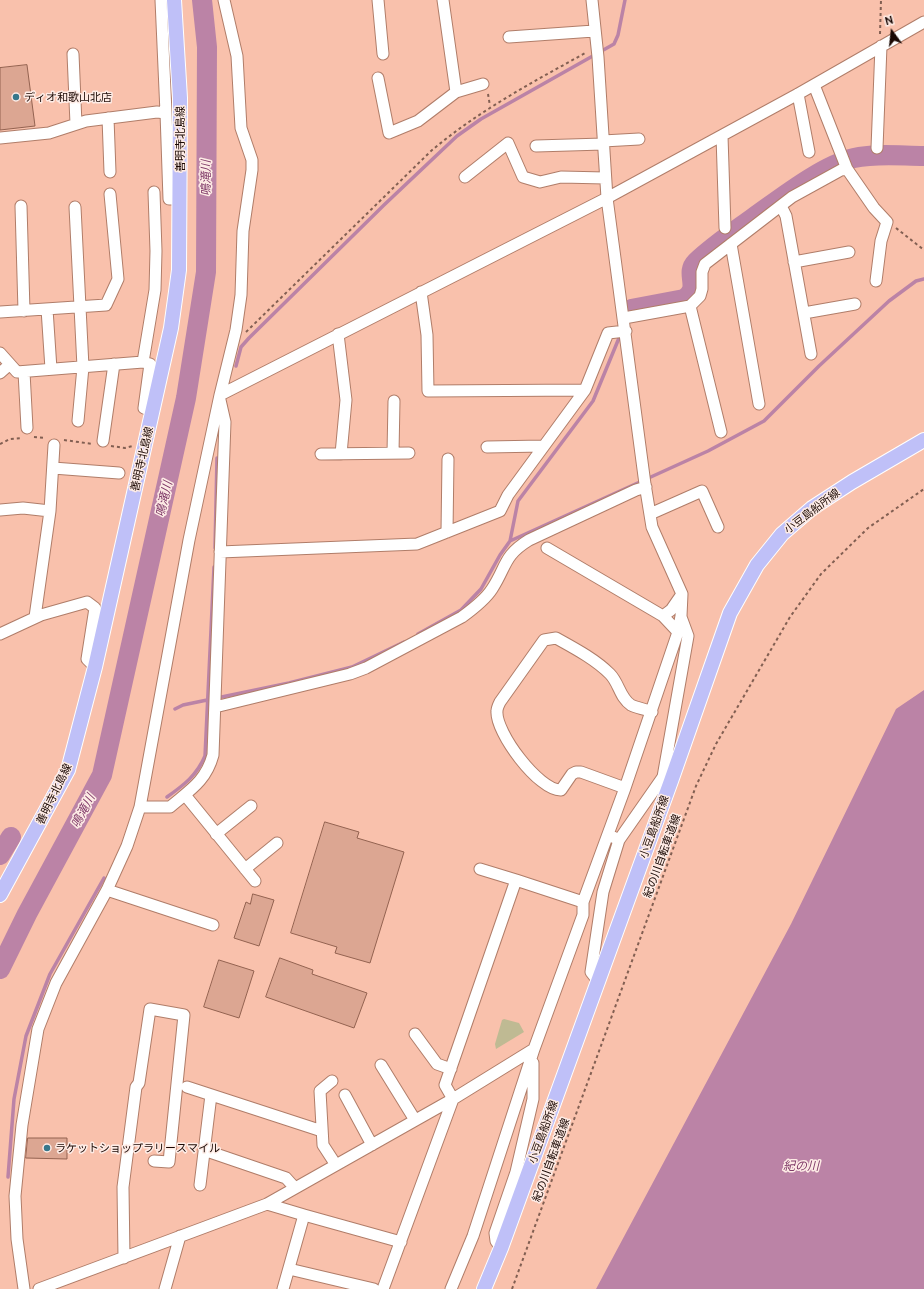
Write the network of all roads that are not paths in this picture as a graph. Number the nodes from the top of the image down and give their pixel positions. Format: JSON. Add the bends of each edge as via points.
{"nodes":[{"id":1,"x":161,"y":0,"type":"edge"},
{"id":2,"x":174,"y":0,"type":"edge"},
{"id":3,"x":224,"y":0,"type":"edge"},
{"id":4,"x":378,"y":0,"type":"edge"},
{"id":5,"x":443,"y":0,"type":"edge"},
{"id":6,"x":592,"y":0,"type":"edge"},
{"id":7,"x":924,"y":22,"type":"edge"},
{"id":8,"x":594,"y":30,"type":"junction"},
{"id":9,"x":509,"y":37,"type":"dead end"},
{"id":10,"x":880,"y":47,"type":"junction"},
{"id":11,"x":73,"y":54,"type":"dead end"},
{"id":12,"x":383,"y":54,"type":"dead end"},
{"id":13,"x":378,"y":78,"type":"dead end"},
{"id":14,"x":483,"y":84,"type":"dead end"},
{"id":15,"x":814,"y":85,"type":"junction"},
{"id":16,"x":456,"y":92,"type":"junction"},
{"id":17,"x":798,"y":94,"type":"junction"},
{"id":18,"x":166,"y":113,"type":"junction"},
{"id":19,"x":108,"y":118,"type":"junction"},
{"id":20,"x":76,"y":124,"type":"junction"},
{"id":21,"x":722,"y":136,"type":"junction"},
{"id":22,"x":0,"y":138,"type":"edge"},
{"id":23,"x":638,"y":139,"type":"dead end"},
{"id":24,"x":603,"y":142,"type":"junction"},
{"id":25,"x":536,"y":146,"type":"dead end"},
{"id":26,"x":877,"y":148,"type":"dead end"},
{"id":27,"x":809,"y":152,"type":"dead end"},
{"id":28,"x":844,"y":163,"type":"junction"},
{"id":29,"x":110,"y":172,"type":"dead end"},
{"id":30,"x":465,"y":177,"type":"dead end"},
{"id":31,"x":605,"y":178,"type":"junction"},
{"id":32,"x":154,"y":192,"type":"dead end"},
{"id":33,"x":110,"y":194,"type":"dead end"},
{"id":34,"x":607,"y":198,"type":"junction"},
{"id":35,"x":180,"y":199,"type":"junction"},
{"id":36,"x":21,"y":206,"type":"dead end"},
{"id":37,"x":781,"y":206,"type":"junction"},
{"id":38,"x":75,"y":208,"type":"dead end"},
{"id":39,"x":725,"y":228,"type":"dead end"},
{"id":40,"x":731,"y":244,"type":"junction"},
{"id":41,"x":848,"y":252,"type":"dead end"},
{"id":42,"x":794,"y":262,"type":"junction"},
{"id":43,"x":876,"y":281,"type":"dead end"},
{"id":44,"x":421,"y":292,"type":"junction"},
{"id":45,"x":855,"y":304,"type":"dead end"},
{"id":46,"x":690,"y":306,"type":"junction"},
{"id":47,"x":79,"y":307,"type":"junction"},
{"id":48,"x":47,"y":309,"type":"junction"},
{"id":49,"x":24,"y":310,"type":"junction"},
{"id":50,"x":0,"y":312,"type":"edge"},
{"id":51,"x":804,"y":313,"type":"junction"},
{"id":52,"x":624,"y":318,"type":"junction"},
{"id":53,"x":626,"y":331,"type":"junction"},
{"id":54,"x":338,"y":334,"type":"junction"},
{"id":55,"x":811,"y":354,"type":"dead end"},
{"id":56,"x":1,"y":355,"type":"edge"},
{"id":57,"x":143,"y":362,"type":"junction"},
{"id":58,"x":114,"y":364,"type":"junction"},
{"id":59,"x":9,"y":365,"type":"junction"},
{"id":60,"x":83,"y":367,"type":"junction"},
{"id":61,"x":51,"y":369,"type":"junction"},
{"id":62,"x":24,"y":372,"type":"junction"},
{"id":63,"x":0,"y":373,"type":"edge"},
{"id":64,"x":585,"y":390,"type":"junction"},
{"id":65,"x":220,"y":395,"type":"junction"},
{"id":66,"x":394,"y":401,"type":"dead end"},
{"id":67,"x":759,"y":404,"type":"dead end"},
{"id":68,"x":152,"y":411,"type":"junction"},
{"id":69,"x":78,"y":421,"type":"dead end"},
{"id":70,"x":722,"y":432,"type":"dead end"},
{"id":71,"x":28,"y":434,"type":"road end"},
{"id":72,"x":924,"y":440,"type":"edge"},
{"id":73,"x":55,"y":441,"type":"road end"},
{"id":74,"x":102,"y":444,"type":"road end"},
{"id":75,"x":543,"y":446,"type":"junction"},
{"id":76,"x":488,"y":447,"type":"dead end"},
{"id":77,"x":393,"y":453,"type":"junction"},
{"id":78,"x":409,"y":453,"type":"dead end"},
{"id":79,"x":321,"y":454,"type":"dead end"},
{"id":80,"x":341,"y":454,"type":"junction"},
{"id":81,"x":448,"y":459,"type":"dead end"},
{"id":82,"x":53,"y":468,"type":"junction"},
{"id":83,"x":119,"y":473,"type":"dead end"},
{"id":84,"x":646,"y":486,"type":"junction"},
{"id":85,"x":0,"y":510,"type":"edge"},
{"id":86,"x":50,"y":511,"type":"junction"},
{"id":87,"x":650,"y":514,"type":"junction"},
{"id":88,"x":718,"y":526,"type":"dead end"},
{"id":89,"x":447,"y":532,"type":"junction"},
{"id":90,"x":547,"y":548,"type":"dead end"},
{"id":91,"x":220,"y":552,"type":"junction"},
{"id":92,"x":682,"y":594,"type":"junction"},
{"id":93,"x":663,"y":616,"type":"junction"},
{"id":94,"x":681,"y":616,"type":"junction"},
{"id":95,"x":35,"y":617,"type":"junction"},
{"id":96,"x":678,"y":632,"type":"junction"},
{"id":97,"x":0,"y":634,"type":"edge"},
{"id":98,"x":95,"y":667,"type":"junction"},
{"id":99,"x":215,"y":702,"type":"junction"},
{"id":100,"x":652,"y":712,"type":"junction"},
{"id":101,"x":667,"y":779,"type":"junction"},
{"id":102,"x":626,"y":788,"type":"junction"},
{"id":103,"x":185,"y":795,"type":"junction"},
{"id":104,"x":251,"y":806,"type":"dead end"},
{"id":105,"x":140,"y":807,"type":"junction"},
{"id":106,"x":216,"y":834,"type":"junction"},
{"id":107,"x":609,"y":835,"type":"junction"},
{"id":108,"x":619,"y":840,"type":"junction"},
{"id":109,"x":277,"y":843,"type":"dead end"},
{"id":110,"x":480,"y":868,"type":"dead end"},
{"id":111,"x":245,"y":869,"type":"junction"},
{"id":112,"x":516,"y":880,"type":"junction"},
{"id":113,"x":255,"y":881,"type":"dead end"},
{"id":114,"x":107,"y":890,"type":"junction"},
{"id":115,"x":0,"y":895,"type":"edge"},
{"id":116,"x":583,"y":902,"type":"junction"},
{"id":117,"x":213,"y":925,"type":"dead end"},
{"id":118,"x":598,"y":981,"type":"junction"},
{"id":119,"x":415,"y":1034,"type":"dead end"},
{"id":120,"x":534,"y":1049,"type":"junction"},
{"id":121,"x":381,"y":1065,"type":"dead end"},
{"id":122,"x":451,"y":1069,"type":"junction"},
{"id":123,"x":332,"y":1081,"type":"dead end"},
{"id":124,"x":187,"y":1087,"type":"dead end"},
{"id":125,"x":210,"y":1095,"type":"junction"},
{"id":126,"x":345,"y":1095,"type":"dead end"},
{"id":127,"x":453,"y":1099,"type":"junction"},
{"id":128,"x":415,"y":1120,"type":"junction"},
{"id":129,"x":322,"y":1131,"type":"junction"},
{"id":130,"x":372,"y":1144,"type":"junction"},
{"id":131,"x":204,"y":1150,"type":"junction"},
{"id":132,"x":154,"y":1161,"type":"dead end"},
{"id":133,"x":336,"y":1165,"type":"junction"},
{"id":134,"x":200,"y":1185,"type":"dead end"},
{"id":135,"x":295,"y":1188,"type":"junction"},
{"id":136,"x":267,"y":1204,"type":"junction"},
{"id":137,"x":304,"y":1214,"type":"junction"},
{"id":138,"x":180,"y":1236,"type":"junction"},
{"id":139,"x":401,"y":1242,"type":"junction"},
{"id":140,"x":501,"y":1248,"type":"junction"},
{"id":141,"x":124,"y":1258,"type":"junction"},
{"id":142,"x":289,"y":1269,"type":"junction"},
{"id":143,"x":24,"y":1289,"type":"edge"},
{"id":144,"x":39,"y":1289,"type":"edge"},
{"id":145,"x":164,"y":1289,"type":"edge"},
{"id":146,"x":283,"y":1289,"type":"edge"},
{"id":147,"x":374,"y":1289,"type":"edge"},
{"id":148,"x":383,"y":1289,"type":"edge"},
{"id":149,"x":451,"y":1289,"type":"edge"},
{"id":150,"x":484,"y":1289,"type":"edge"}],
"edges":[{"from":1,"to":18,"type":"street"},
{"from":2,"to":35,"type":"main road","name":"善明寺北島線","via":[[180,98]]},
{"from":3,"to":65,"type":"street","via":[[237,56],[241,128],[252,160],[252,170],[243,231],[241,295]]},
{"from":4,"to":12,"type":"street"},
{"from":5,"to":16,"type":"street"},
{"from":6,"to":8,"type":"street"},
{"from":7,"to":10,"type":"street"},
{"from":8,"to":9,"type":"street"},
{"from":8,"to":24,"type":"street"},
{"from":10,"to":15,"type":"street"},
{"from":10,"to":26,"type":"street"},
{"from":11,"to":20,"type":"street"},
{"from":13,"to":16,"type":"street","via":[[389,133],[418,121]]},
{"from":14,"to":16,"type":"street"},
{"from":15,"to":17,"type":"street"},
{"from":15,"to":28,"type":"street"},
{"from":17,"to":21,"type":"street"},
{"from":17,"to":27,"type":"street"},
{"from":18,"to":19,"type":"street"},
{"from":18,"to":35,"type":"street","via":[[169,199]]},
{"from":19,"to":20,"type":"street"},
{"from":19,"to":29,"type":"street"},
{"from":20,"to":22,"type":"street","via":[[49,133]]},
{"from":21,"to":34,"type":"street"},
{"from":21,"to":39,"type":"street"},
{"from":23,"to":24,"type":"street"},
{"from":24,"to":25,"type":"street"},
{"from":24,"to":31,"type":"street"},
{"from":28,"to":37,"type":"street","via":[[841,170]]},
{"from":28,"to":43,"type":"street","via":[[874,208],[887,222],[881,241]]},
{"from":30,"to":31,"type":"street","via":[[508,143],[523,177],[540,182],[561,177]]},
{"from":31,"to":34,"type":"street"},
{"from":32,"to":57,"type":"street","via":[[155,290]]},
{"from":33,"to":47,"type":"street","via":[[118,279],[106,305]]},
{"from":34,"to":44,"type":"street"},
{"from":34,"to":52,"type":"street"},
{"from":35,"to":68,"type":"main road","name":"善明寺北島線","via":[[179,270],[171,328]]},
{"from":36,"to":49,"type":"street"},
{"from":37,"to":40,"type":"street"},
{"from":37,"to":42,"type":"street","via":[[786,216]]},
{"from":38,"to":47,"type":"street"},
{"from":40,"to":46,"type":"street","via":[[705,264],[700,296]]},
{"from":40,"to":67,"type":"street"},
{"from":41,"to":42,"type":"street"},
{"from":42,"to":51,"type":"street"},
{"from":44,"to":54,"type":"street"},
{"from":44,"to":64,"type":"street","via":[[428,391]]},
{"from":45,"to":51,"type":"street"},
{"from":46,"to":52,"type":"street"},
{"from":46,"to":70,"type":"street"},
{"from":47,"to":48,"type":"street"},
{"from":47,"to":60,"type":"street"},
{"from":48,"to":49,"type":"street"},
{"from":48,"to":61,"type":"street"},
{"from":49,"to":50,"type":"street"},
{"from":51,"to":55,"type":"street"},
{"from":52,"to":53,"type":"street"},
{"from":53,"to":64,"type":"street","via":[[608,333]]},
{"from":53,"to":84,"type":"street"},
{"from":54,"to":65,"type":"street"},
{"from":54,"to":80,"type":"street","via":[[346,400]]},
{"from":56,"to":59,"type":"street"},
{"from":57,"to":58,"type":"street"},
{"from":57,"to":68,"type":"street","via":[[150,364],[144,408]]},
{"from":58,"to":60,"type":"street"},
{"from":58,"to":74,"type":"street"},
{"from":59,"to":62,"type":"street","via":[[17,372]]},
{"from":59,"to":63,"type":"street"},
{"from":60,"to":61,"type":"street"},
{"from":60,"to":69,"type":"street"},
{"from":61,"to":62,"type":"street"},
{"from":62,"to":71,"type":"street"},
{"from":64,"to":75,"type":"street"},
{"from":65,"to":91,"type":"street","via":[[225,422]]},
{"from":65,"to":105,"type":"street","via":[[189,540]]},
{"from":66,"to":77,"type":"street"},
{"from":68,"to":98,"type":"main road","name":"善明寺北島線"},
{"from":72,"to":101,"type":"main road","name":"小豆島船所線","via":[[812,508],[782,534],[757,565],[730,613]]},
{"from":73,"to":82,"type":"street"},
{"from":75,"to":76,"type":"street"},
{"from":75,"to":89,"type":"street","via":[[508,495],[500,511]]},
{"from":77,"to":78,"type":"street"},
{"from":77,"to":80,"type":"street"},
{"from":79,"to":80,"type":"street"},
{"from":81,"to":89,"type":"street"},
{"from":82,"to":83,"type":"street"},
{"from":82,"to":86,"type":"street"},
{"from":84,"to":87,"type":"street"},
{"from":84,"to":99,"type":"street","via":[[515,548],[491,590],[476,606],[462,617],[372,666],[350,674]]},
{"from":85,"to":86,"type":"street","via":[[23,508]]},
{"from":86,"to":95,"type":"street"},
{"from":87,"to":88,"type":"street","via":[[702,491]]},
{"from":87,"to":92,"type":"street","via":[[652,527]]},
{"from":89,"to":91,"type":"street","via":[[417,544]]},
{"from":90,"to":93,"type":"street"},
{"from":91,"to":99,"type":"street"},
{"from":92,"to":93,"type":"street","via":[[671,610]]},
{"from":92,"to":94,"type":"street"},
{"from":93,"to":96,"type":"street"},
{"from":94,"to":96,"type":"street"},
{"from":94,"to":101,"type":"street","via":[[688,636]]},
{"from":95,"to":97,"type":"street"},
{"from":95,"to":98,"type":"street","via":[[87,602],[95,608],[86,659]]},
{"from":96,"to":100,"type":"street"},
{"from":98,"to":115,"type":"main road","name":"善明寺北島線","via":[[68,770]]},
{"from":99,"to":103,"type":"street","via":[[211,764],[203,780]]},
{"from":100,"to":102,"type":"street"},
{"from":100,"to":102,"type":"street","via":[[631,705],[624,699],[616,681],[609,674],[586,655],[556,638],[544,640],[500,702],[497,711],[506,739],[536,778],[546,786],[561,790],[572,774],[581,772]]},
{"from":101,"to":108,"type":"street"},
{"from":101,"to":118,"type":"main road","name":"小豆島船所線"},
{"from":102,"to":107,"type":"street"},
{"from":103,"to":105,"type":"street","via":[[170,807]]},
{"from":103,"to":106,"type":"street"},
{"from":104,"to":106,"type":"street"},
{"from":105,"to":114,"type":"street","via":[[127,846]]},
{"from":106,"to":111,"type":"street"},
{"from":107,"to":108,"type":"street"},
{"from":107,"to":116,"type":"street"},
{"from":108,"to":118,"type":"street","via":[[603,892],[591,972]]},
{"from":109,"to":111,"type":"street"},
{"from":110,"to":112,"type":"street"},
{"from":111,"to":113,"type":"street"},
{"from":112,"to":116,"type":"street"},
{"from":112,"to":122,"type":"street"},
{"from":114,"to":117,"type":"street"},
{"from":114,"to":143,"type":"street","via":[[56,983],[38,1029],[23,1118],[15,1196],[16,1239]]},
{"from":116,"to":120,"type":"street","via":[[583,915]]},
{"from":118,"to":140,"type":"main road","name":"小豆島船所線"},
{"from":119,"to":122,"type":"street","via":[[437,1064]]},
{"from":120,"to":127,"type":"street"},
{"from":120,"to":140,"type":"street","via":[[532,1099],[516,1172],[495,1233],[496,1241]]},
{"from":120,"to":149,"type":"street","via":[[473,1236]]},
{"from":121,"to":128,"type":"street"},
{"from":122,"to":127,"type":"street","via":[[445,1085]]},
{"from":123,"to":129,"type":"street","via":[[320,1091]]},
{"from":124,"to":125,"type":"street"},
{"from":125,"to":129,"type":"street"},
{"from":125,"to":131,"type":"street"},
{"from":126,"to":130,"type":"street"},
{"from":127,"to":128,"type":"street"},
{"from":127,"to":139,"type":"street"},
{"from":128,"to":130,"type":"street"},
{"from":129,"to":133,"type":"street","via":[[323,1145]]},
{"from":130,"to":133,"type":"street"},
{"from":131,"to":134,"type":"street"},
{"from":131,"to":135,"type":"street","via":[[286,1178]]},
{"from":132,"to":141,"type":"street","via":[[169,1162],[184,1015],[150,1009],[139,1083],[136,1087],[123,1187]]},
{"from":133,"to":135,"type":"street"},
{"from":135,"to":136,"type":"street"},
{"from":136,"to":137,"type":"street"},
{"from":136,"to":138,"type":"street"},
{"from":137,"to":139,"type":"street"},
{"from":137,"to":142,"type":"street"},
{"from":138,"to":141,"type":"street"},
{"from":138,"to":145,"type":"street"},
{"from":139,"to":148,"type":"street"},
{"from":140,"to":150,"type":"main road","name":"小豆島船所線"},
{"from":141,"to":144,"type":"street"},
{"from":142,"to":146,"type":"street"},
{"from":142,"to":147,"type":"street"}]}
